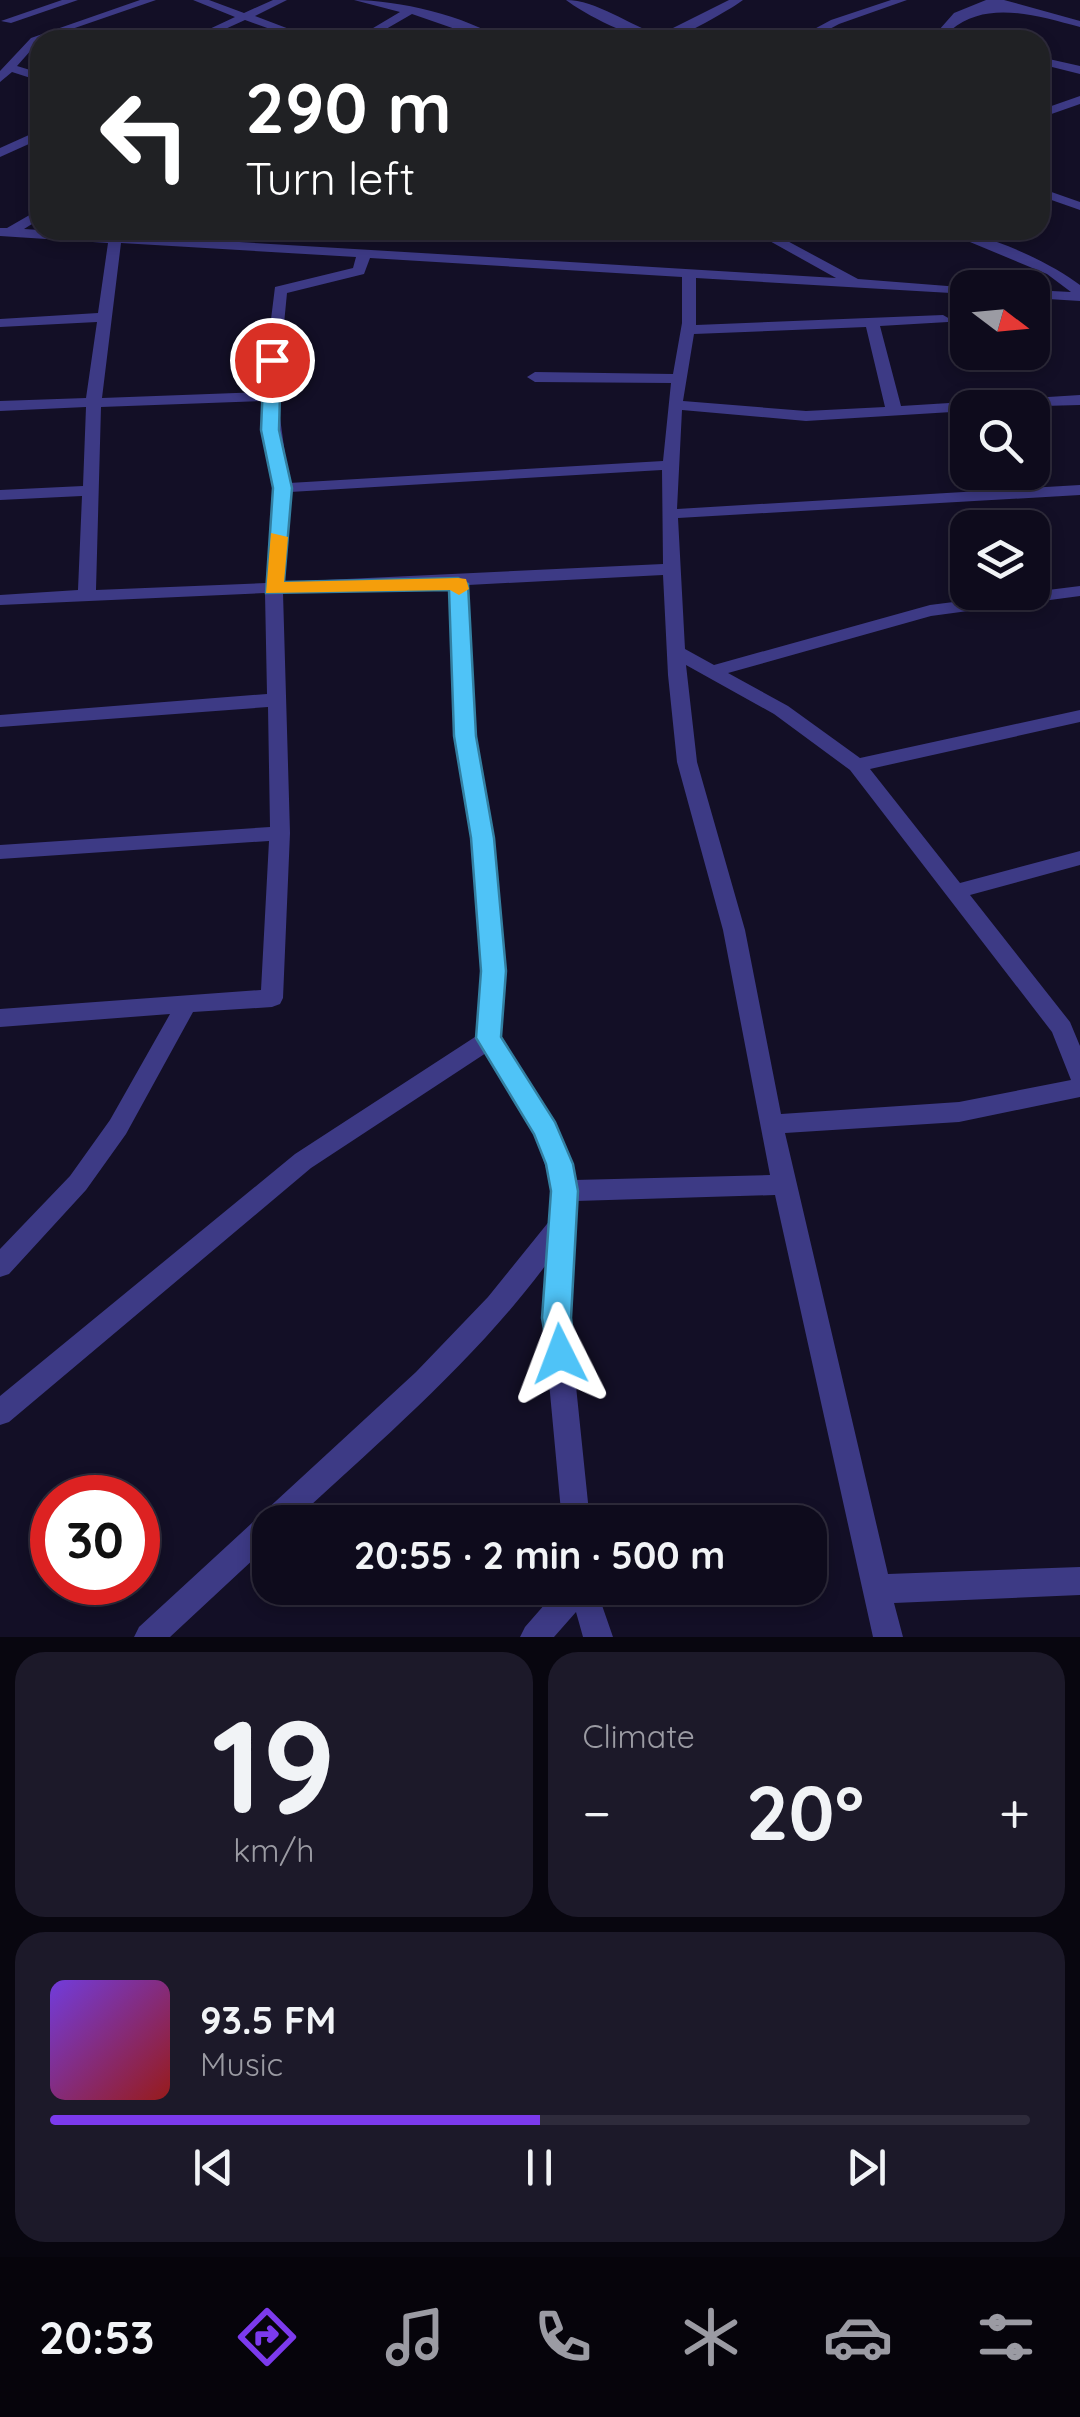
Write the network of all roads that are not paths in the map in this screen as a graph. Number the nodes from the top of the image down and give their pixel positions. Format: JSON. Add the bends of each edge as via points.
{"nodes":[{"id":1,"x":73,"y":0,"type":"edge"},
{"id":2,"x":151,"y":0,"type":"edge"},
{"id":3,"x":198,"y":0,"type":"edge"},
{"id":4,"x":282,"y":0,"type":"edge"},
{"id":5,"x":738,"y":0,"type":"edge"},
{"id":6,"x":902,"y":0,"type":"edge"},
{"id":7,"x":995,"y":0,"type":"edge"},
{"id":8,"x":370,"y":1,"type":"edge"},
{"id":9,"x":579,"y":1,"type":"edge"},
{"id":10,"x":948,"y":1,"type":"edge"},
{"id":11,"x":970,"y":9,"type":"junction"},
{"id":12,"x":408,"y":12,"type":"junction"},
{"id":13,"x":243,"y":17,"type":"junction"},
{"id":14,"x":3,"y":19,"type":"edge"},
{"id":15,"x":1080,"y":24,"type":"edge"},
{"id":16,"x":64,"y":30,"type":"edge"},
{"id":17,"x":214,"y":30,"type":"edge"},
{"id":18,"x":282,"y":30,"type":"edge"},
{"id":19,"x":376,"y":30,"type":"edge"},
{"id":20,"x":471,"y":30,"type":"edge"},
{"id":21,"x":642,"y":30,"type":"edge"},
{"id":22,"x":679,"y":30,"type":"edge"},
{"id":23,"x":819,"y":30,"type":"edge"},
{"id":24,"x":945,"y":30,"type":"edge"},
{"id":25,"x":30,"y":37,"type":"edge"},
{"id":26,"x":30,"y":46,"type":"edge"},
{"id":27,"x":1050,"y":62,"type":"edge"},
{"id":28,"x":12,"y":69,"type":"junction"},
{"id":29,"x":1080,"y":70,"type":"edge"},
{"id":30,"x":30,"y":74,"type":"edge"},
{"id":31,"x":0,"y":78,"type":"edge"},
{"id":32,"x":1080,"y":100,"type":"edge"},
{"id":33,"x":1062,"y":108,"type":"junction"},
{"id":34,"x":1050,"y":111,"type":"edge"},
{"id":35,"x":1080,"y":115,"type":"edge"},
{"id":36,"x":30,"y":139,"type":"edge"},
{"id":37,"x":0,"y":154,"type":"edge"},
{"id":38,"x":1050,"y":196,"type":"edge"},
{"id":39,"x":1080,"y":206,"type":"edge"},
{"id":40,"x":30,"y":218,"type":"edge"},
{"id":41,"x":4,"y":232,"type":"edge"},
{"id":42,"x":30,"y":234,"type":"edge"},
{"id":43,"x":115,"y":240,"type":"edge"},
{"id":44,"x":132,"y":240,"type":"edge"},
{"id":45,"x":776,"y":240,"type":"edge"},
{"id":46,"x":973,"y":240,"type":"edge"},
{"id":47,"x":364,"y":254,"type":"junction"},
{"id":48,"x":688,"y":273,"type":"junction"},
{"id":49,"x":857,"y":283,"type":"junction"},
{"id":50,"x":950,"y":289,"type":"edge"},
{"id":51,"x":1050,"y":294,"type":"edge"},
{"id":52,"x":1080,"y":294,"type":"edge"},
{"id":53,"x":106,"y":317,"type":"junction"},
{"id":54,"x":943,"y":320,"type":"dead end"},
{"id":55,"x":872,"y":322,"type":"junction"},
{"id":56,"x":0,"y":323,"type":"edge"},
{"id":57,"x":688,"y":330,"type":"junction"},
{"id":58,"x":535,"y":377,"type":"dead end"},
{"id":59,"x":680,"y":379,"type":"junction"},
{"id":60,"x":269,"y":396,"type":"junction"},
{"id":61,"x":94,"y":399,"type":"junction"},
{"id":62,"x":1080,"y":400,"type":"edge"},
{"id":63,"x":675,"y":405,"type":"junction"},
{"id":64,"x":0,"y":406,"type":"edge"},
{"id":65,"x":894,"y":410,"type":"junction"},
{"id":66,"x":669,"y":466,"type":"junction"},
{"id":67,"x":282,"y":488,"type":"junction"},
{"id":68,"x":1080,"y":490,"type":"edge"},
{"id":69,"x":91,"y":491,"type":"junction"},
{"id":70,"x":0,"y":495,"type":"edge"},
{"id":71,"x":669,"y":514,"type":"junction"},
{"id":72,"x":672,"y":570,"type":"junction"},
{"id":73,"x":458,"y":584,"type":"junction"},
{"id":74,"x":274,"y":589,"type":"junction"},
{"id":75,"x":1080,"y":591,"type":"edge"},
{"id":76,"x":87,"y":595,"type":"junction"},
{"id":77,"x":0,"y":600,"type":"edge"},
{"id":78,"x":676,"y":652,"type":"junction"},
{"id":79,"x":714,"y":671,"type":"junction"},
{"id":80,"x":274,"y":700,"type":"junction"},
{"id":81,"x":1080,"y":716,"type":"edge"},
{"id":82,"x":0,"y":721,"type":"edge"},
{"id":83,"x":858,"y":765,"type":"junction"},
{"id":84,"x":280,"y":833,"type":"junction"},
{"id":85,"x":0,"y":852,"type":"edge"},
{"id":86,"x":1080,"y":858,"type":"edge"},
{"id":87,"x":957,"y":891,"type":"junction"},
{"id":88,"x":186,"y":1004,"type":"junction"},
{"id":89,"x":0,"y":1018,"type":"edge"},
{"id":90,"x":488,"y":1038,"type":"junction"},
{"id":91,"x":1080,"y":1076,"type":"edge"},
{"id":92,"x":1080,"y":1088,"type":"edge"},
{"id":93,"x":773,"y":1124,"type":"junction"},
{"id":94,"x":784,"y":1185,"type":"junction"},
{"id":95,"x":565,"y":1191,"type":"junction"},
{"id":96,"x":564,"y":1222,"type":"junction"},
{"id":97,"x":0,"y":1266,"type":"edge"},
{"id":98,"x":0,"y":1413,"type":"edge"},
{"id":99,"x":293,"y":1505,"type":"edge"},
{"id":100,"x":574,"y":1505,"type":"edge"},
{"id":101,"x":252,"y":1542,"type":"edge"},
{"id":102,"x":1080,"y":1581,"type":"edge"},
{"id":103,"x":877,"y":1589,"type":"junction"},
{"id":104,"x":564,"y":1605,"type":"edge"},
{"id":105,"x":586,"y":1605,"type":"edge"},
{"id":106,"x":149,"y":1637,"type":"edge"},
{"id":107,"x":535,"y":1637,"type":"edge"},
{"id":108,"x":598,"y":1637,"type":"edge"},
{"id":109,"x":888,"y":1637,"type":"edge"}],
"edges":[{"from":1,"to":14,"type":"street"},
{"from":2,"to":16,"type":"street"},
{"from":3,"to":13,"type":"street"},
{"from":4,"to":13,"type":"street"},
{"from":5,"to":22,"type":"street"},
{"from":6,"to":23,"type":"street"},
{"from":7,"to":11,"type":"street"},
{"from":7,"to":15,"type":"street"},
{"from":8,"to":12,"type":"street"},
{"from":9,"to":21,"type":"street"},
{"from":10,"to":11,"type":"street"},
{"from":11,"to":24,"type":"street"},
{"from":12,"to":19,"type":"street"},
{"from":12,"to":20,"type":"street"},
{"from":13,"to":17,"type":"street"},
{"from":13,"to":18,"type":"street"},
{"from":14,"to":25,"type":"street"},
{"from":26,"to":28,"type":"street"},
{"from":27,"to":29,"type":"street"},
{"from":28,"to":30,"type":"street"},
{"from":28,"to":31,"type":"street"},
{"from":32,"to":33,"type":"street"},
{"from":33,"to":34,"type":"street"},
{"from":33,"to":35,"type":"street"},
{"from":36,"to":37,"type":"street"},
{"from":38,"to":39,"type":"street"},
{"from":40,"to":41,"type":"street"},
{"from":41,"to":42,"type":"street"},
{"from":43,"to":53,"type":"street"},
{"from":44,"to":47,"type":"street"},
{"from":45,"to":49,"type":"street"},
{"from":46,"to":52,"type":"street","via":[[1052,271]]},
{"from":47,"to":48,"type":"street"},
{"from":47,"to":60,"type":"street","via":[[359,270],[280,290]]},
{"from":48,"to":49,"type":"street"},
{"from":48,"to":57,"type":"street"},
{"from":49,"to":50,"type":"street"},
{"from":51,"to":52,"type":"street"},
{"from":53,"to":56,"type":"street"},
{"from":53,"to":61,"type":"street"},
{"from":54,"to":55,"type":"street"},
{"from":55,"to":57,"type":"street"},
{"from":55,"to":65,"type":"street"},
{"from":57,"to":59,"type":"street"},
{"from":58,"to":59,"type":"street"},
{"from":59,"to":63,"type":"street"},
{"from":60,"to":61,"type":"street"},
{"from":60,"to":67,"type":"street"},
{"from":61,"to":64,"type":"street"},
{"from":61,"to":69,"type":"street"},
{"from":62,"to":65,"type":"street"},
{"from":63,"to":65,"type":"street","via":[[806,416]]},
{"from":63,"to":66,"type":"street"},
{"from":66,"to":67,"type":"street"},
{"from":66,"to":71,"type":"street"},
{"from":67,"to":74,"type":"street"},
{"from":68,"to":71,"type":"street"},
{"from":69,"to":70,"type":"street"},
{"from":69,"to":76,"type":"street"},
{"from":71,"to":72,"type":"street"},
{"from":72,"to":73,"type":"street"},
{"from":72,"to":78,"type":"street"},
{"from":73,"to":74,"type":"street"},
{"from":73,"to":90,"type":"street","via":[[465,736],[494,971]]},
{"from":74,"to":76,"type":"street"},
{"from":74,"to":80,"type":"street"},
{"from":75,"to":79,"type":"street","via":[[930,611]]},
{"from":76,"to":77,"type":"street"},
{"from":78,"to":79,"type":"street"},
{"from":78,"to":93,"type":"street","via":[[687,762],[734,930]]},
{"from":79,"to":83,"type":"street"},
{"from":80,"to":82,"type":"street"},
{"from":80,"to":84,"type":"street"},
{"from":81,"to":83,"type":"street"},
{"from":83,"to":87,"type":"street"},
{"from":84,"to":85,"type":"street"},
{"from":84,"to":88,"type":"street","via":[[272,998]]},
{"from":86,"to":87,"type":"street"},
{"from":87,"to":91,"type":"street","via":[[1062,1028]]},
{"from":88,"to":89,"type":"street"},
{"from":88,"to":97,"type":"street","via":[[78,1184]]},
{"from":90,"to":95,"type":"street","via":[[546,1130]]},
{"from":90,"to":98,"type":"street","via":[[304,1161]]},
{"from":92,"to":93,"type":"street","via":[[959,1112]]},
{"from":93,"to":94,"type":"street"},
{"from":94,"to":95,"type":"street"},
{"from":94,"to":103,"type":"street"},
{"from":95,"to":96,"type":"street"},
{"from":96,"to":99,"type":"street","via":[[527,1274],[445,1364]]},
{"from":96,"to":100,"type":"street","via":[[556,1318]]},
{"from":101,"to":106,"type":"street"},
{"from":102,"to":103,"type":"street"},
{"from":103,"to":109,"type":"street"},
{"from":104,"to":107,"type":"street"},
{"from":105,"to":108,"type":"street"}]}
